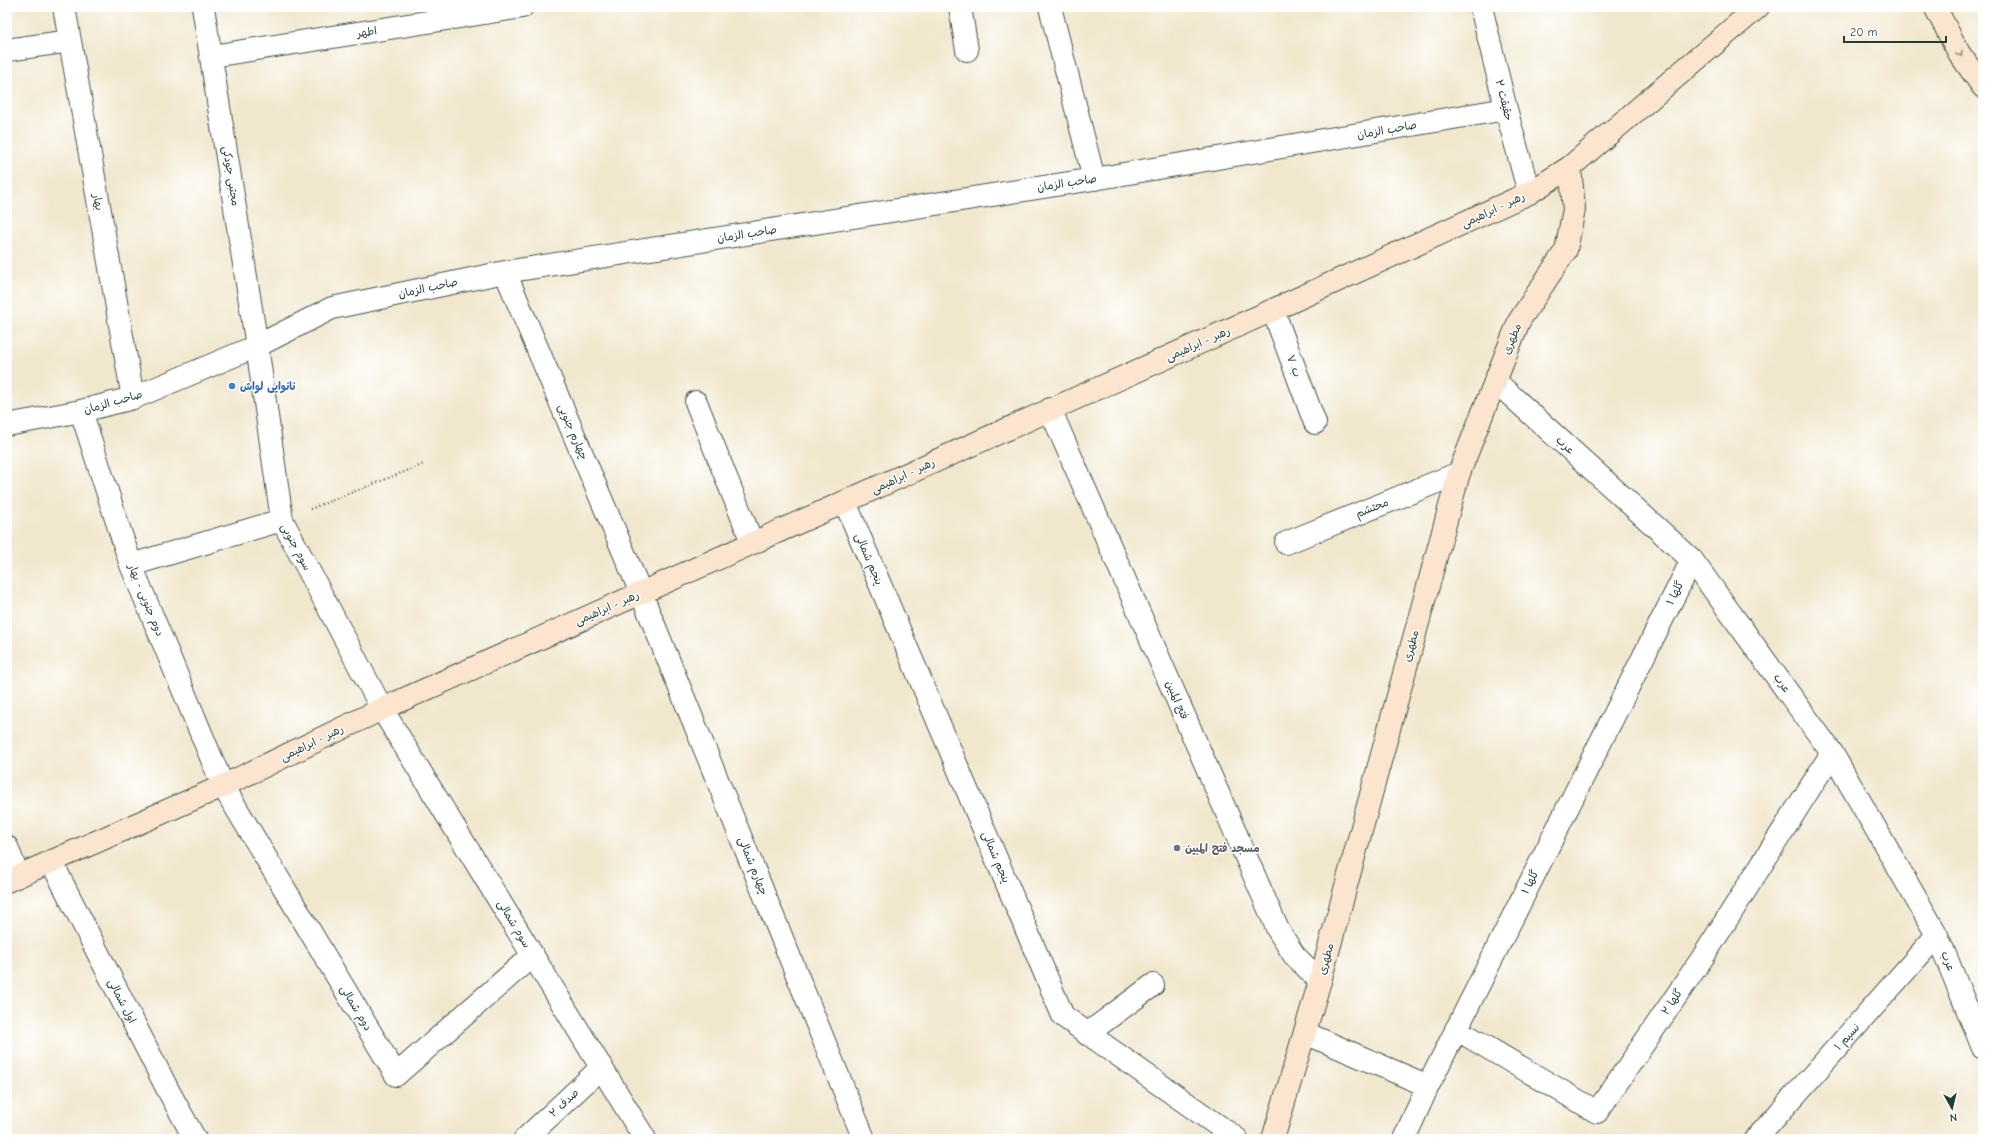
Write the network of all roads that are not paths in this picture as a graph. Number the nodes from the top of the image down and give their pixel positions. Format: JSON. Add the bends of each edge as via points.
{"nodes":[{"id":1,"x":64,"y":7,"type":"edge"},
{"id":2,"x":203,"y":7,"type":"edge"},
{"id":3,"x":522,"y":7,"type":"edge"},
{"id":4,"x":960,"y":7,"type":"edge"},
{"id":5,"x":1050,"y":7,"type":"edge"},
{"id":6,"x":1481,"y":7,"type":"edge"},
{"id":7,"x":1758,"y":7,"type":"edge"},
{"id":8,"x":1935,"y":7,"type":"edge"},
{"id":9,"x":70,"y":41,"type":"junction"},
{"id":10,"x":7,"y":50,"type":"edge"},
{"id":11,"x":967,"y":50,"type":"dead end"},
{"id":12,"x":212,"y":56,"type":"junction"},
{"id":13,"x":1983,"y":87,"type":"edge"},
{"id":14,"x":1506,"y":109,"type":"junction"},
{"id":15,"x":1570,"y":167,"type":"junction"},
{"id":16,"x":1094,"y":179,"type":"junction"},
{"id":17,"x":1530,"y":193,"type":"junction"},
{"id":18,"x":505,"y":272,"type":"junction"},
{"id":19,"x":1273,"y":310,"type":"junction"},
{"id":20,"x":257,"y":346,"type":"junction"},
{"id":21,"x":1495,"y":381,"type":"junction"},
{"id":22,"x":133,"y":398,"type":"junction"},
{"id":23,"x":696,"y":402,"type":"dead end"},
{"id":24,"x":1050,"y":409,"type":"junction"},
{"id":25,"x":81,"y":411,"type":"junction"},
{"id":26,"x":1315,"y":423,"type":"dead end"},
{"id":27,"x":7,"y":425,"type":"edge"},
{"id":28,"x":1459,"y":473,"type":"junction"},
{"id":29,"x":845,"y":502,"type":"junction"},
{"id":30,"x":282,"y":520,"type":"junction"},
{"id":31,"x":752,"y":542,"type":"junction"},
{"id":32,"x":1286,"y":543,"type":"dead end"},
{"id":33,"x":1692,"y":560,"type":"junction"},
{"id":34,"x":131,"y":565,"type":"junction"},
{"id":35,"x":641,"y":593,"type":"junction"},
{"id":36,"x":382,"y":709,"type":"junction"},
{"id":37,"x":1832,"y":753,"type":"junction"},
{"id":38,"x":223,"y":786,"type":"junction"},
{"id":39,"x":7,"y":847,"type":"edge"},
{"id":40,"x":51,"y":861,"type":"junction"},
{"id":41,"x":13,"y":878,"type":"edge"},
{"id":42,"x":1937,"y":935,"type":"junction"},
{"id":43,"x":532,"y":955,"type":"junction"},
{"id":44,"x":1320,"y":981,"type":"junction"},
{"id":45,"x":1153,"y":986,"type":"dead end"},
{"id":46,"x":1456,"y":1029,"type":"junction"},
{"id":47,"x":1306,"y":1033,"type":"junction"},
{"id":48,"x":1087,"y":1034,"type":"junction"},
{"id":49,"x":1983,"y":1048,"type":"edge"},
{"id":50,"x":602,"y":1068,"type":"junction"},
{"id":51,"x":1428,"y":1086,"type":"junction"},
{"id":52,"x":196,"y":1139,"type":"edge"},
{"id":53,"x":525,"y":1139,"type":"edge"},
{"id":54,"x":645,"y":1139,"type":"edge"},
{"id":55,"x":864,"y":1139,"type":"edge"},
{"id":56,"x":1237,"y":1139,"type":"edge"},
{"id":57,"x":1272,"y":1139,"type":"edge"},
{"id":58,"x":1404,"y":1139,"type":"edge"},
{"id":59,"x":1756,"y":1139,"type":"edge"}],
"edges":[{"from":1,"to":9,"type":"street","name":"بهار"},
{"from":2,"to":12,"type":"street","name":"مجتبی جودکی"},
{"from":3,"to":12,"type":"street","name":"اطهر"},
{"from":4,"to":11,"type":"street"},
{"from":5,"to":16,"type":"street"},
{"from":6,"to":14,"type":"street","name":"حقیقت ۲"},
{"from":7,"to":15,"type":"street","name":"رهبر - ابراهیمی"},
{"from":8,"to":13,"type":"street","one_way":true,"via":[[1959,53]]},
{"from":9,"to":10,"type":"street"},
{"from":9,"to":22,"type":"street","name":"بهار"},
{"from":12,"to":20,"type":"street","name":"مجتبی جودکی"},
{"from":14,"to":16,"type":"street","name":"صاحب الزمان"},
{"from":14,"to":17,"type":"street","name":"حقیقت ۲"},
{"from":15,"to":17,"type":"street","name":"رهبر - ابراهیمی"},
{"from":15,"to":21,"type":"street","name":"مطهری","via":[[1574,209],[1566,250],[1519,321]]},
{"from":16,"to":18,"type":"street","name":"صاحب الزمان"},
{"from":17,"to":19,"type":"street","name":"رهبر - ابراهیمی"},
{"from":18,"to":20,"type":"street","name":"صاحب الزمان","via":[[332,308]]},
{"from":18,"to":35,"type":"street","name":"چهارم جنوبی"},
{"from":19,"to":24,"type":"street","name":"رهبر - ابراهیمی"},
{"from":19,"to":26,"type":"street","name":"ب. ۷"},
{"from":20,"to":22,"type":"street","name":"صاحب الزمان"},
{"from":20,"to":30,"type":"street","name":"سوم جنوبی"},
{"from":21,"to":28,"type":"street","name":"مطهری"},
{"from":21,"to":33,"type":"street","name":"عرب"},
{"from":22,"to":25,"type":"street","name":"صاحب الزمان"},
{"from":23,"to":31,"type":"street"},
{"from":24,"to":29,"type":"street","name":"رهبر - ابراهیمی"},
{"from":24,"to":44,"type":"street","name":"فتح المبین","via":[[1278,930],[1294,955]]},
{"from":25,"to":27,"type":"street","name":"صاحب الزمان"},
{"from":25,"to":34,"type":"street","name":"دوم جنوبی - بهار"},
{"from":28,"to":32,"type":"street","name":"محتشم"},
{"from":28,"to":44,"type":"street","name":"مطهری"},
{"from":29,"to":31,"type":"street","name":"رهبر - ابراهیمی"},
{"from":29,"to":48,"type":"street","name":"پنجم شمالی","via":[[1063,1016]]},
{"from":30,"to":34,"type":"street"},
{"from":30,"to":36,"type":"street","name":"سوم جنوبی"},
{"from":31,"to":35,"type":"street","name":"رهبر - ابراهیمی"},
{"from":33,"to":37,"type":"street","name":"عرب"},
{"from":33,"to":46,"type":"street","name":"گلها ۱"},
{"from":34,"to":38,"type":"street","name":"دوم جنوبی - بهار"},
{"from":35,"to":36,"type":"street","name":"رهبر - ابراهیمی"},
{"from":35,"to":55,"type":"street","name":"چهارم شمالی"},
{"from":36,"to":38,"type":"street","name":"رهبر - ابراهیمی"},
{"from":36,"to":43,"type":"street","name":"سوم شمالی"},
{"from":37,"to":42,"type":"street","name":"عرب"},
{"from":37,"to":46,"type":"street","name":"گلها ۲","via":[[1704,957],[1597,1112]]},
{"from":38,"to":40,"type":"street","name":"رهبر - ابراهیمی"},
{"from":38,"to":43,"type":"street","name":"دوم شمالی","via":[[396,1075]]},
{"from":39,"to":41,"type":"street"},
{"from":40,"to":41,"type":"street","name":"رهبر - ابراهیمی"},
{"from":40,"to":52,"type":"street","name":"اول شمالی","via":[[169,1092]]},
{"from":42,"to":49,"type":"street","name":"عرب"},
{"from":42,"to":59,"type":"street","name":"نسیم ۱"},
{"from":43,"to":50,"type":"street","name":"سوم شمالی"},
{"from":44,"to":47,"type":"street","name":"مطهری"},
{"from":45,"to":48,"type":"street"},
{"from":46,"to":51,"type":"street","name":"گلها ۱"},
{"from":47,"to":51,"type":"street"},
{"from":47,"to":57,"type":"street","name":"مطهری"},
{"from":48,"to":56,"type":"street","name":"پنجم شمالی"},
{"from":50,"to":53,"type":"street","name":"صدف ۲"},
{"from":50,"to":54,"type":"street","name":"سوم شمالی"},
{"from":51,"to":58,"type":"street","name":"گلها ۱"}]}
